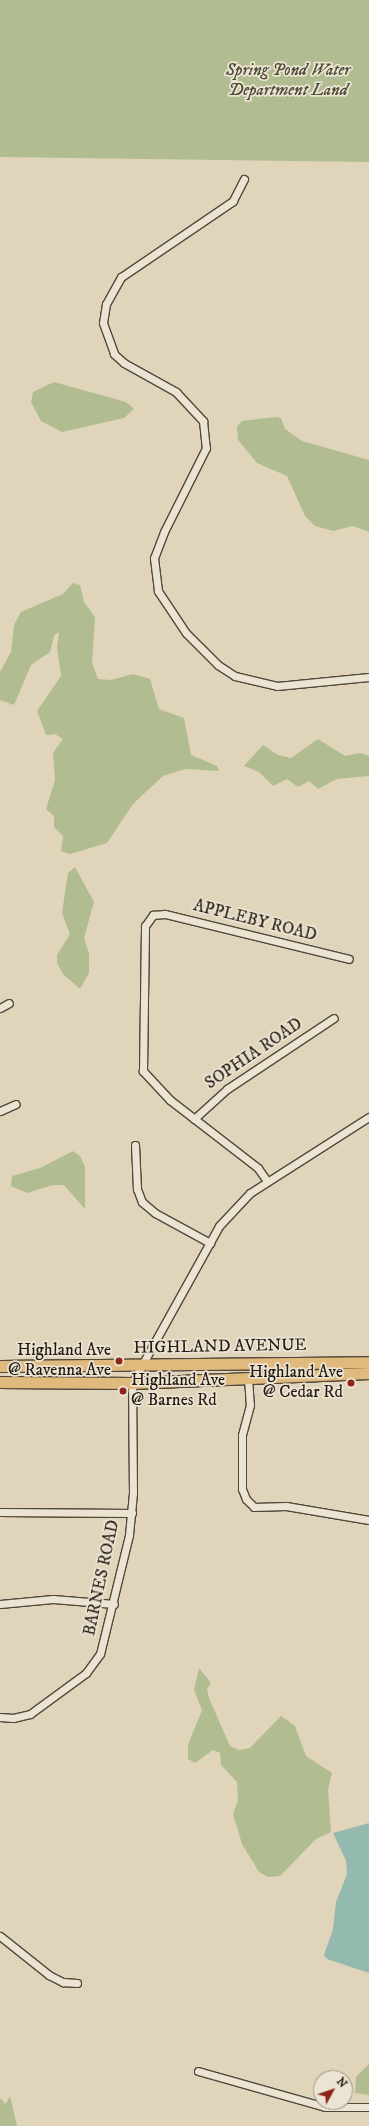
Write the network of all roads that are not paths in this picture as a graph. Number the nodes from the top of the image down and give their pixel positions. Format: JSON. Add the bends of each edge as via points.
{"nodes":[{"id":1,"x":244,"y":179,"type":"dead end"},
{"id":2,"x":369,"y":677,"type":"edge"},
{"id":3,"x":349,"y":959,"type":"dead end"},
{"id":4,"x":9,"y":1003,"type":"dead end"},
{"id":5,"x":0,"y":1008,"type":"edge"},
{"id":6,"x":334,"y":1018,"type":"dead end"},
{"id":7,"x":16,"y":1104,"type":"dead end"},
{"id":8,"x":0,"y":1111,"type":"edge"},
{"id":9,"x":369,"y":1117,"type":"edge"},
{"id":10,"x":194,"y":1119,"type":"junction"},
{"id":11,"x":135,"y":1145,"type":"dead end"},
{"id":12,"x":267,"y":1181,"type":"junction"},
{"id":13,"x":210,"y":1243,"type":"junction"},
{"id":14,"x":369,"y":1362,"type":"edge"},
{"id":15,"x":141,"y":1365,"type":"junction"},
{"id":16,"x":0,"y":1366,"type":"edge"},
{"id":17,"x":369,"y":1373,"type":"edge"},
{"id":18,"x":248,"y":1378,"type":"junction"},
{"id":19,"x":0,"y":1382,"type":"edge"},
{"id":20,"x":132,"y":1383,"type":"junction"},
{"id":21,"x":0,"y":1512,"type":"edge"},
{"id":22,"x":132,"y":1513,"type":"junction"},
{"id":23,"x":369,"y":1520,"type":"edge"},
{"id":24,"x":0,"y":1604,"type":"edge"},
{"id":25,"x":114,"y":1604,"type":"junction"},
{"id":26,"x":0,"y":1717,"type":"edge"},
{"id":27,"x":0,"y":1936,"type":"edge"},
{"id":28,"x":77,"y":1983,"type":"dead end"},
{"id":29,"x":198,"y":2071,"type":"dead end"},
{"id":30,"x":369,"y":2107,"type":"edge"}],
"edges":[{"from":1,"to":2,"type":"street","via":[[233,201],[121,277],[106,304],[103,323],[114,354],[124,363],[176,392],[203,421],[206,448],[164,532],[154,558],[158,591],[186,633],[218,665],[235,676],[277,686]]},
{"from":3,"to":10,"type":"street","name":"APPLEBY ROAD","via":[[165,914],[153,915],[148,919],[143,936],[142,1064],[152,1083]]},
{"from":4,"to":5,"type":"street"},
{"from":6,"to":10,"type":"street","name":"SOPHIA ROAD","via":[[222,1093]]},
{"from":7,"to":8,"type":"street"},
{"from":9,"to":12,"type":"street"},
{"from":10,"to":12,"type":"street","via":[[258,1168]]},
{"from":11,"to":13,"type":"street","via":[[137,1190],[142,1202],[156,1213]]},
{"from":12,"to":13,"type":"street","via":[[233,1207]]},
{"from":13,"to":15,"type":"street"},
{"from":14,"to":15,"type":"main road","name":"HIGHLAND AVENUE"},
{"from":15,"to":16,"type":"main road","name":"HIGHLAND AVENUE"},
{"from":15,"to":20,"type":"street"},
{"from":17,"to":18,"type":"main road","name":"HIGHLAND AVENUE"},
{"from":18,"to":20,"type":"main road","name":"HIGHLAND AVENUE"},
{"from":18,"to":23,"type":"street","via":[[250,1405],[242,1435],[242,1489],[246,1499],[254,1507],[286,1506]]},
{"from":19,"to":20,"type":"main road","name":"HIGHLAND AVENUE"},
{"from":20,"to":22,"type":"street","name":"BARNES ROAD"},
{"from":21,"to":22,"type":"street"},
{"from":22,"to":25,"type":"street","name":"BARNES ROAD","via":[[127,1550]]},
{"from":24,"to":25,"type":"street","via":[[66,1599]]},
{"from":25,"to":26,"type":"street","name":"BARNES ROAD","via":[[102,1648],[86,1674],[30,1714],[13,1718]]},
{"from":27,"to":28,"type":"street","via":[[49,1975],[64,1982]]},
{"from":29,"to":30,"type":"street","via":[[326,2107]]}]}
